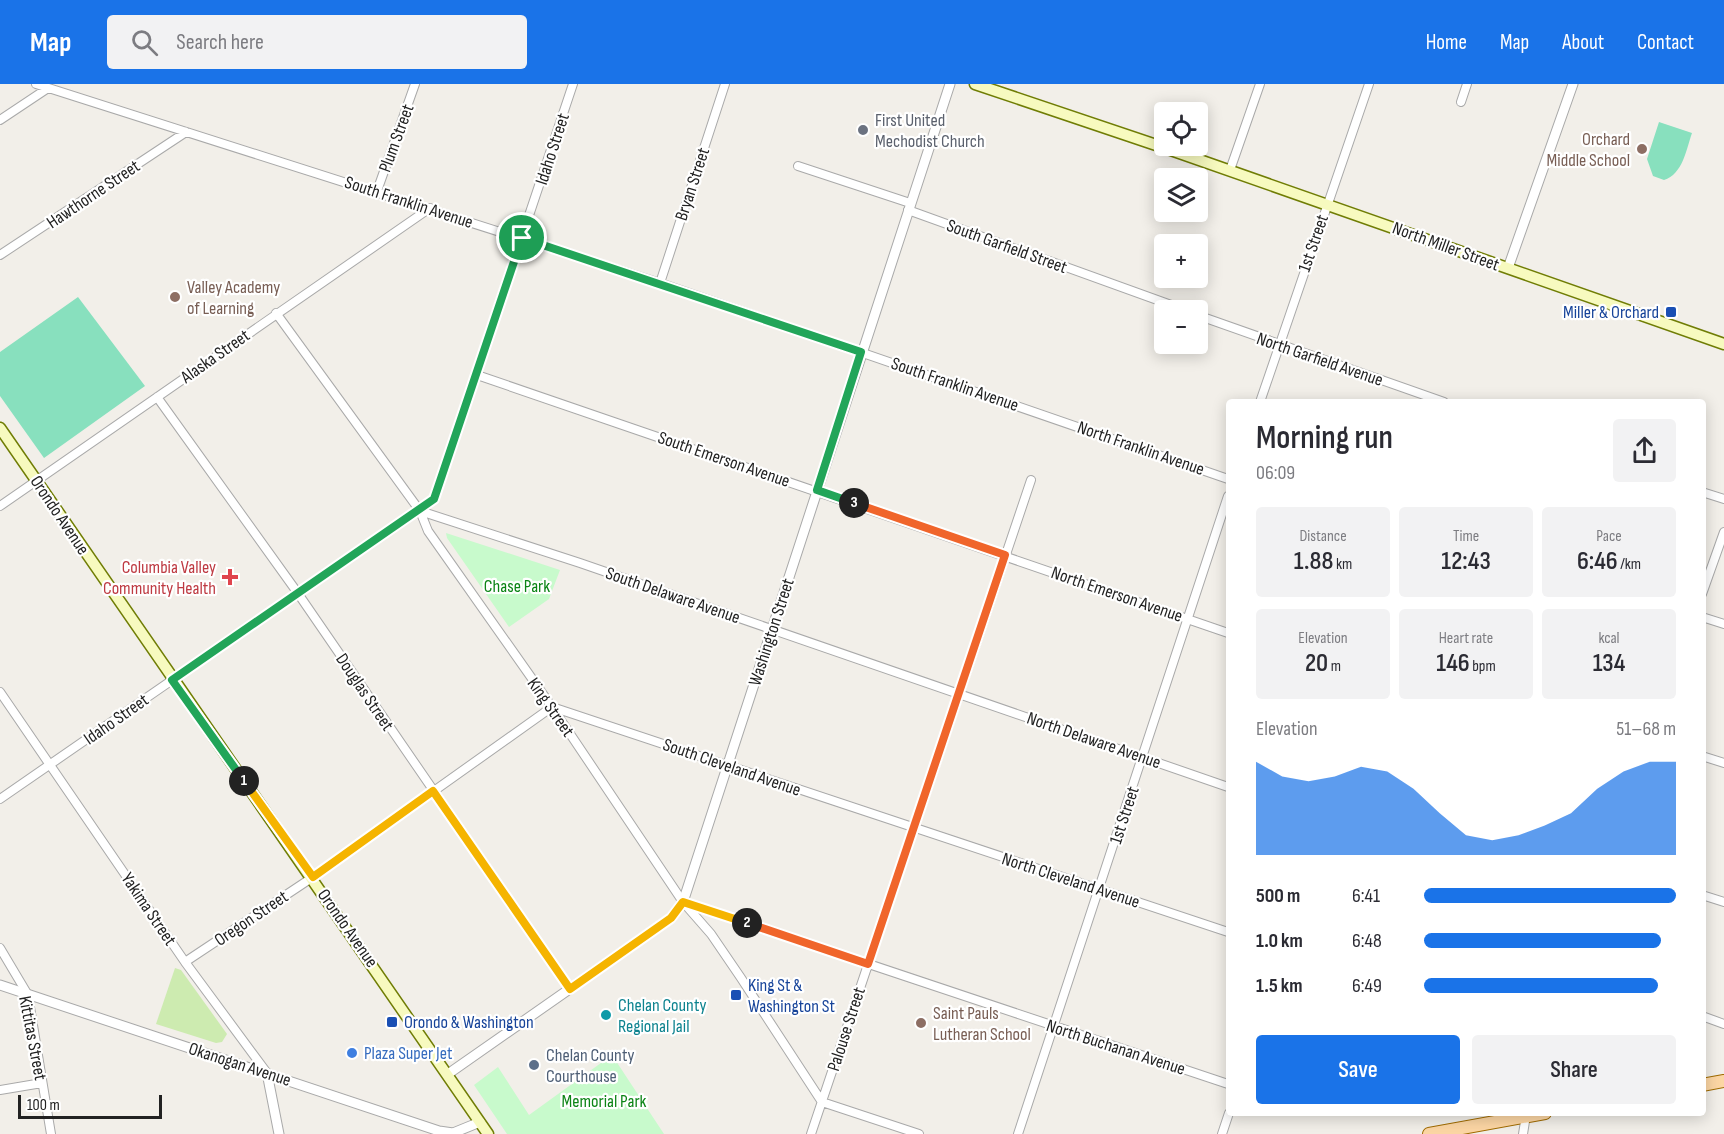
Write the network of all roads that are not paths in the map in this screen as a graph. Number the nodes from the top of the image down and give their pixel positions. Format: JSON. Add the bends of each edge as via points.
{"nodes":[{"id":1,"x":36,"y":84,"type":"edge"},
{"id":2,"x":415,"y":84,"type":"edge"},
{"id":3,"x":573,"y":84,"type":"edge"},
{"id":4,"x":725,"y":84,"type":"edge"},
{"id":5,"x":950,"y":84,"type":"edge"},
{"id":6,"x":975,"y":84,"type":"edge"},
{"id":7,"x":1260,"y":84,"type":"edge"},
{"id":8,"x":1369,"y":84,"type":"edge"},
{"id":9,"x":1467,"y":84,"type":"edge"},
{"id":10,"x":1573,"y":84,"type":"edge"},
{"id":11,"x":48,"y":88,"type":"junction"},
{"id":12,"x":1461,"y":102,"type":"dead end"},
{"id":13,"x":0,"y":120,"type":"edge"},
{"id":14,"x":186,"y":132,"type":"junction"},
{"id":15,"x":798,"y":166,"type":"dead end"},
{"id":16,"x":1230,"y":170,"type":"junction"},
{"id":17,"x":377,"y":191,"type":"junction"},
{"id":18,"x":1326,"y":204,"type":"junction"},
{"id":19,"x":909,"y":206,"type":"junction"},
{"id":20,"x":430,"y":208,"type":"junction"},
{"id":21,"x":522,"y":238,"type":"junction"},
{"id":22,"x":0,"y":255,"type":"edge"},
{"id":23,"x":1508,"y":268,"type":"junction"},
{"id":24,"x":660,"y":283,"type":"junction"},
{"id":25,"x":1157,"y":300,"type":"edge"},
{"id":26,"x":276,"y":313,"type":"junction"},
{"id":27,"x":1208,"y":319,"type":"edge"},
{"id":28,"x":1724,"y":344,"type":"edge"},
{"id":29,"x":1279,"y":345,"type":"junction"},
{"id":30,"x":861,"y":352,"type":"junction"},
{"id":31,"x":477,"y":375,"type":"junction"},
{"id":32,"x":157,"y":397,"type":"junction"},
{"id":33,"x":1261,"y":399,"type":"edge"},
{"id":34,"x":1435,"y":399,"type":"edge"},
{"id":35,"x":1053,"y":417,"type":"joint"},
{"id":36,"x":0,"y":428,"type":"edge"},
{"id":37,"x":1226,"y":478,"type":"edge"},
{"id":38,"x":1031,"y":480,"type":"dead end"},
{"id":39,"x":37,"y":481,"type":"junction"},
{"id":40,"x":817,"y":490,"type":"junction"},
{"id":41,"x":1706,"y":493,"type":"edge"},
{"id":42,"x":1724,"y":499,"type":"edge"},
{"id":43,"x":1226,"y":502,"type":"edge"},
{"id":44,"x":0,"y":506,"type":"edge"},
{"id":45,"x":420,"y":511,"type":"junction"},
{"id":46,"x":1724,"y":532,"type":"edge"},
{"id":47,"x":1005,"y":555,"type":"junction"},
{"id":48,"x":1706,"y":583,"type":"edge"},
{"id":49,"x":297,"y":592,"type":"junction"},
{"id":50,"x":1706,"y":618,"type":"edge"},
{"id":51,"x":1188,"y":619,"type":"junction"},
{"id":52,"x":1724,"y":624,"type":"edge"},
{"id":53,"x":772,"y":629,"type":"junction"},
{"id":54,"x":1226,"y":632,"type":"edge"},
{"id":55,"x":172,"y":680,"type":"junction"},
{"id":56,"x":0,"y":692,"type":"edge"},
{"id":57,"x":959,"y":693,"type":"junction"},
{"id":58,"x":552,"y":707,"type":"junction"},
{"id":59,"x":1143,"y":757,"type":"junction"},
{"id":60,"x":1706,"y":757,"type":"edge"},
{"id":61,"x":1724,"y":763,"type":"edge"},
{"id":62,"x":50,"y":764,"type":"junction"},
{"id":63,"x":729,"y":766,"type":"junction"},
{"id":64,"x":1226,"y":786,"type":"edge"},
{"id":65,"x":433,"y":791,"type":"junction"},
{"id":66,"x":0,"y":799,"type":"edge"},
{"id":67,"x":912,"y":828,"type":"junction"},
{"id":68,"x":313,"y":877,"type":"junction"},
{"id":69,"x":1099,"y":889,"type":"junction"},
{"id":70,"x":1706,"y":896,"type":"edge"},
{"id":71,"x":683,"y":902,"type":"junction"},
{"id":72,"x":1724,"y":902,"type":"edge"},
{"id":73,"x":1226,"y":931,"type":"edge"},
{"id":74,"x":0,"y":948,"type":"edge"},
{"id":75,"x":185,"y":962,"type":"junction"},
{"id":76,"x":868,"y":964,"type":"junction"},
{"id":77,"x":0,"y":985,"type":"edge"},
{"id":78,"x":570,"y":989,"type":"junction"},
{"id":79,"x":28,"y":995,"type":"junction"},
{"id":80,"x":1706,"y":1017,"type":"edge"},
{"id":81,"x":1724,"y":1024,"type":"edge"},
{"id":82,"x":1053,"y":1026,"type":"junction"},
{"id":83,"x":267,"y":1073,"type":"junction"},
{"id":84,"x":448,"y":1074,"type":"junction"},
{"id":85,"x":1724,"y":1081,"type":"edge"},
{"id":86,"x":42,"y":1083,"type":"junction"},
{"id":87,"x":1226,"y":1083,"type":"edge"},
{"id":88,"x":1706,"y":1083,"type":"edge"},
{"id":89,"x":0,"y":1090,"type":"edge"},
{"id":90,"x":822,"y":1102,"type":"junction"},
{"id":91,"x":1228,"y":1116,"type":"edge"},
{"id":92,"x":1521,"y":1116,"type":"edge"},
{"id":93,"x":1526,"y":1116,"type":"edge"},
{"id":94,"x":480,"y":1122,"type":"junction"},
{"id":95,"x":443,"y":1133,"type":"edge"},
{"id":96,"x":51,"y":1134,"type":"edge"},
{"id":97,"x":279,"y":1134,"type":"edge"},
{"id":98,"x":488,"y":1134,"type":"edge"},
{"id":99,"x":811,"y":1134,"type":"edge"},
{"id":100,"x":919,"y":1134,"type":"edge"},
{"id":101,"x":1018,"y":1134,"type":"edge"},
{"id":102,"x":1222,"y":1134,"type":"edge"},
{"id":103,"x":1430,"y":1134,"type":"edge"},
{"id":104,"x":1523,"y":1134,"type":"edge"}],
"edges":[{"from":1,"to":11,"type":"street","name":"South Franklin Avenue"},
{"from":2,"to":17,"type":"street","name":"Plum Street"},
{"from":3,"to":21,"type":"street","name":"Idaho Street"},
{"from":4,"to":24,"type":"street","name":"Bryan Street"},
{"from":5,"to":19,"type":"street","name":"Washington Street"},
{"from":6,"to":16,"type":"main road","name":"North Miller Street"},
{"from":7,"to":16,"type":"street"},
{"from":8,"to":18,"type":"street","name":"1st Street"},
{"from":9,"to":12,"type":"street"},
{"from":10,"to":23,"type":"street"},
{"from":11,"to":13,"type":"street"},
{"from":11,"to":14,"type":"street","name":"South Franklin Avenue"},
{"from":14,"to":17,"type":"street","name":"South Franklin Avenue"},
{"from":14,"to":22,"type":"street","name":"Hawthorne Street"},
{"from":15,"to":19,"type":"street","name":"South Garfield Street"},
{"from":16,"to":18,"type":"main road","name":"North Miller Street"},
{"from":17,"to":20,"type":"street","name":"South Franklin Avenue"},
{"from":18,"to":23,"type":"main road","name":"North Miller Street"},
{"from":18,"to":29,"type":"street","name":"1st Street"},
{"from":19,"to":25,"type":"street","name":"South Garfield Street"},
{"from":19,"to":30,"type":"street","name":"Washington Street"},
{"from":20,"to":21,"type":"street","name":"South Franklin Avenue"},
{"from":20,"to":26,"type":"street","name":"Alaska Street"},
{"from":21,"to":24,"type":"street","name":"South Franklin Avenue"},
{"from":21,"to":31,"type":"street","name":"Idaho Street"},
{"from":23,"to":28,"type":"main road","name":"North Miller Street"},
{"from":24,"to":30,"type":"street","name":"South Franklin Avenue"},
{"from":26,"to":32,"type":"street","name":"Alaska Street"},
{"from":26,"to":45,"type":"street","name":"King Street"},
{"from":27,"to":29,"type":"street","name":"North Garfield Avenue"},
{"from":29,"to":33,"type":"street","name":"1st Street"},
{"from":29,"to":34,"type":"street","name":"North Garfield Avenue"},
{"from":30,"to":35,"type":"street","name":"South Franklin Avenue"},
{"from":30,"to":40,"type":"street","name":"Washington Street"},
{"from":31,"to":40,"type":"street","name":"South Emerson Avenue"},
{"from":31,"to":45,"type":"street","name":"Idaho Street","via":[[434,499]]},
{"from":32,"to":39,"type":"street","name":"Alaska Street"},
{"from":32,"to":49,"type":"street","name":"Douglas Street"},
{"from":35,"to":37,"type":"street","name":"North Franklin Avenue"},
{"from":36,"to":39,"type":"main road","name":"Orondo Avenue"},
{"from":38,"to":47,"type":"street","name":"Palouse Street"},
{"from":39,"to":44,"type":"street","name":"Alaska Street"},
{"from":39,"to":55,"type":"main road","name":"Orondo Avenue"},
{"from":40,"to":47,"type":"street","name":"South Emerson Avenue"},
{"from":40,"to":53,"type":"street","name":"Washington Street"},
{"from":41,"to":42,"type":"street"},
{"from":43,"to":51,"type":"street","name":"1st Street"},
{"from":45,"to":49,"type":"street","name":"Idaho Street"},
{"from":45,"to":53,"type":"street","name":"South Delaware Avenue"},
{"from":45,"to":58,"type":"street","name":"King Street","via":[[428,531]]},
{"from":46,"to":48,"type":"street"},
{"from":47,"to":51,"type":"street","name":"North Emerson Avenue"},
{"from":47,"to":57,"type":"street","name":"Palouse Street"},
{"from":49,"to":55,"type":"street","name":"Idaho Street"},
{"from":49,"to":65,"type":"street","name":"Douglas Street"},
{"from":50,"to":52,"type":"street"},
{"from":51,"to":54,"type":"street","name":"North Emerson Avenue"},
{"from":51,"to":59,"type":"street","name":"1st Street"},
{"from":53,"to":57,"type":"street","name":"South Delaware Avenue"},
{"from":53,"to":63,"type":"street","name":"Washington Street"},
{"from":55,"to":62,"type":"street","name":"Idaho Street"},
{"from":55,"to":68,"type":"main road","name":"Orondo Avenue"},
{"from":56,"to":62,"type":"street","name":"Yakima Street"},
{"from":57,"to":59,"type":"street","name":"North Delaware Avenue"},
{"from":57,"to":67,"type":"street","name":"Palouse Street"},
{"from":58,"to":63,"type":"street","name":"South Cleveland Avenue"},
{"from":58,"to":65,"type":"street","name":"Oregon Street"},
{"from":58,"to":71,"type":"street","name":"King Street"},
{"from":59,"to":64,"type":"street","name":"North Delaware Avenue"},
{"from":59,"to":69,"type":"street","name":"1st Street"},
{"from":60,"to":61,"type":"street"},
{"from":62,"to":66,"type":"street","name":"Idaho Street"},
{"from":62,"to":75,"type":"street","name":"Yakima Street"},
{"from":63,"to":67,"type":"street","name":"South Cleveland Avenue"},
{"from":63,"to":71,"type":"street","name":"Washington Street"},
{"from":65,"to":68,"type":"street","name":"Oregon Street"},
{"from":65,"to":78,"type":"street","name":"Douglas Street"},
{"from":67,"to":69,"type":"street","name":"North Cleveland Avenue"},
{"from":67,"to":76,"type":"street","name":"Palouse Street"},
{"from":68,"to":75,"type":"street","name":"Oregon Street"},
{"from":68,"to":84,"type":"main road","name":"Orondo Avenue"},
{"from":69,"to":73,"type":"street","name":"North Cleveland Avenue"},
{"from":69,"to":82,"type":"street","name":"1st Street"},
{"from":70,"to":72,"type":"street"},
{"from":71,"to":76,"type":"street","name":"North Buchanan Avenue"},
{"from":71,"to":78,"type":"street","name":"Washington Street","via":[[671,918]]},
{"from":71,"to":90,"type":"street","name":"King Street","via":[[729,960]]},
{"from":74,"to":79,"type":"street","name":"Kittitas Street"},
{"from":75,"to":83,"type":"street","name":"Yakima Street"},
{"from":76,"to":82,"type":"street","name":"North Buchanan Avenue"},
{"from":76,"to":90,"type":"street","name":"Palouse Street"},
{"from":77,"to":79,"type":"street","name":"Okanogan Avenue"},
{"from":78,"to":84,"type":"street","name":"Washington Street"},
{"from":79,"to":83,"type":"street","name":"Okanogan Avenue"},
{"from":79,"to":86,"type":"street","name":"Kittitas Street"},
{"from":80,"to":81,"type":"street"},
{"from":82,"to":87,"type":"street","name":"North Buchanan Avenue"},
{"from":82,"to":101,"type":"street","name":"1st Street"},
{"from":83,"to":95,"type":"street","name":"Okanogan Avenue"},
{"from":83,"to":97,"type":"street","name":"Yakima Street"},
{"from":84,"to":94,"type":"main road","name":"Orondo Avenue"},
{"from":85,"to":88,"type":"main road"},
{"from":86,"to":89,"type":"street"},
{"from":86,"to":96,"type":"street","name":"Kittitas Street"},
{"from":90,"to":99,"type":"street","name":"Palouse Street"},
{"from":90,"to":100,"type":"street"},
{"from":91,"to":102,"type":"street"},
{"from":92,"to":103,"type":"main road"},
{"from":93,"to":104,"type":"street"},
{"from":94,"to":95,"type":"street","name":"Okanogan Avenue"},
{"from":94,"to":98,"type":"main road","name":"Orondo Avenue"}]}
